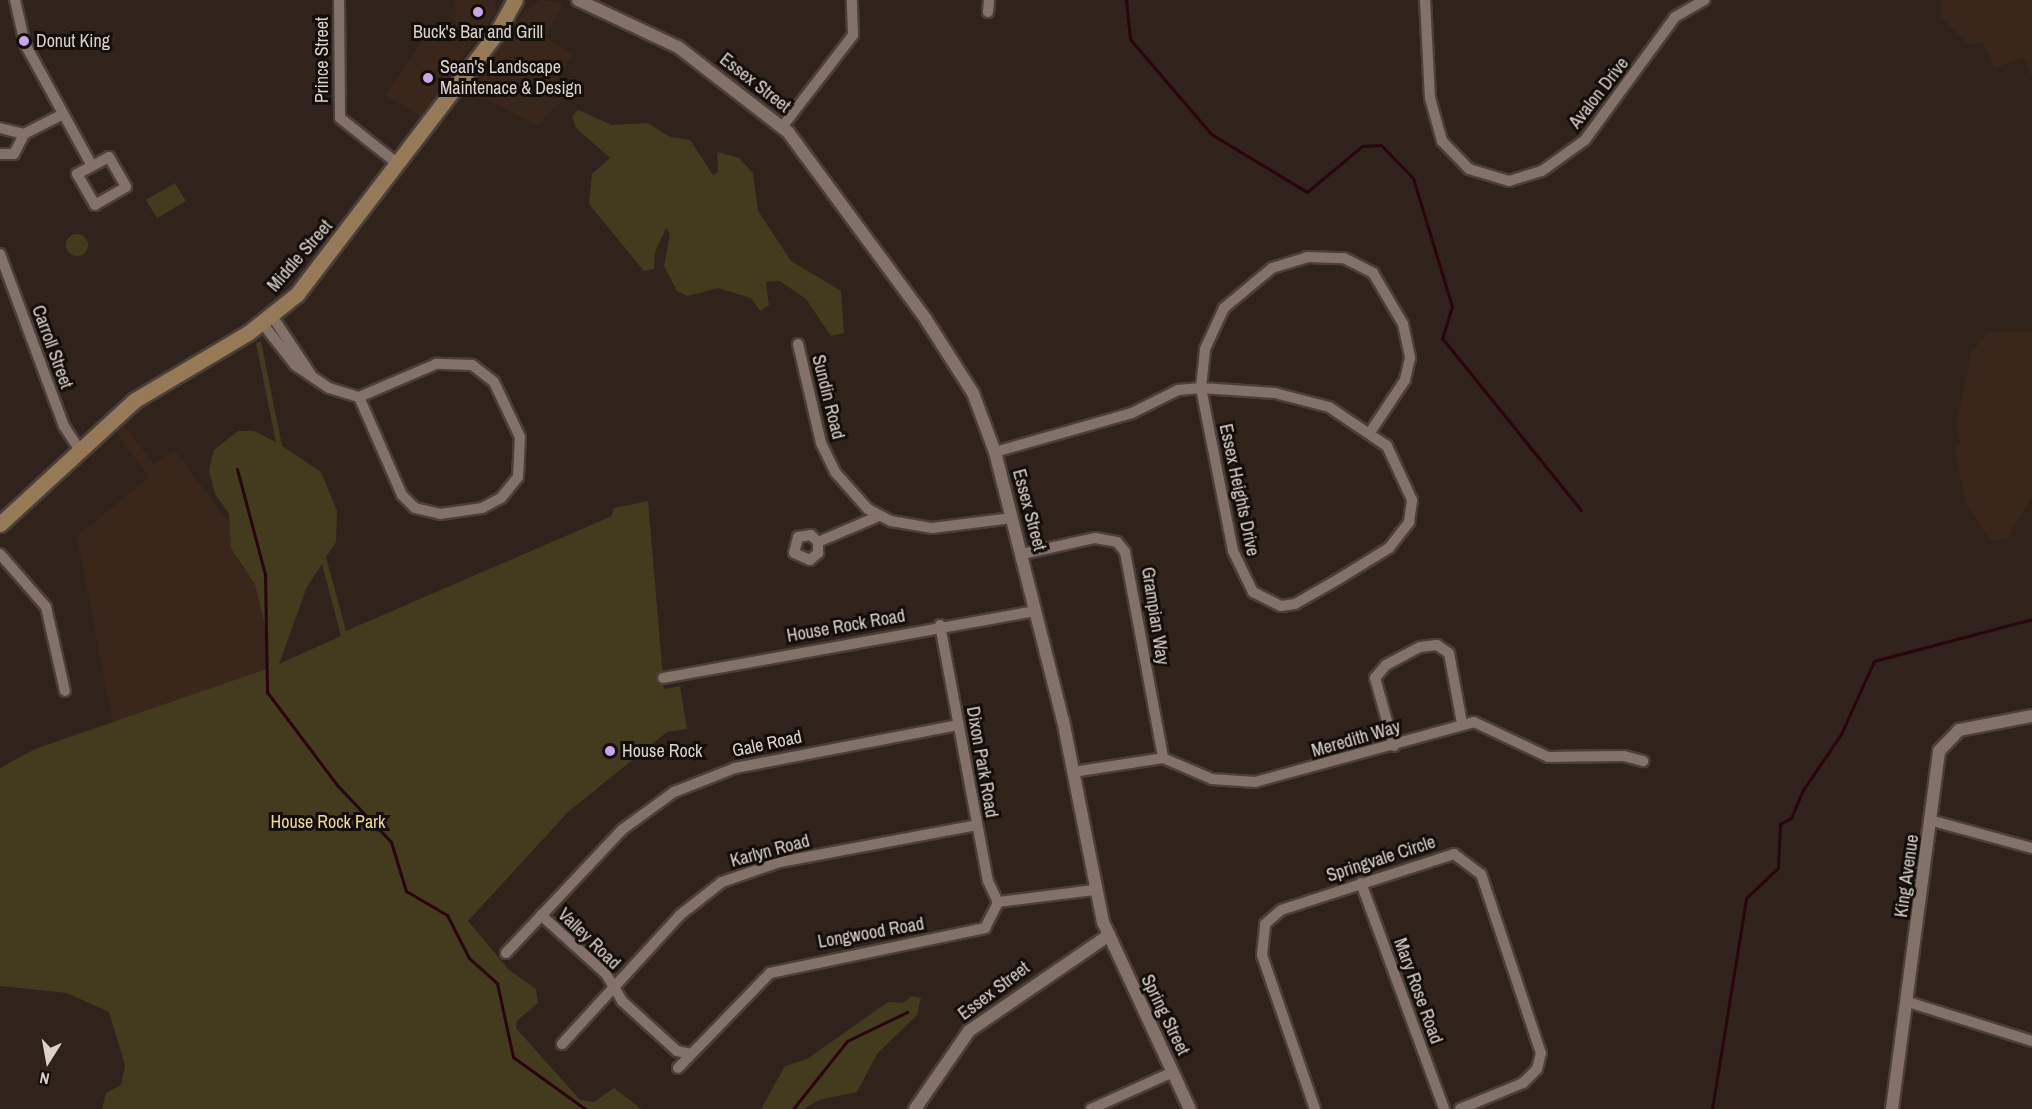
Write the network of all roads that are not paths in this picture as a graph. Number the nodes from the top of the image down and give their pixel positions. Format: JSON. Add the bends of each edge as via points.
{"nodes":[{"id":1,"x":15,"y":0,"type":"edge"},
{"id":2,"x":339,"y":0,"type":"edge"},
{"id":3,"x":515,"y":0,"type":"edge"},
{"id":4,"x":578,"y":0,"type":"edge"},
{"id":5,"x":852,"y":0,"type":"edge"},
{"id":6,"x":989,"y":0,"type":"edge"},
{"id":7,"x":1425,"y":0,"type":"edge"},
{"id":8,"x":1705,"y":0,"type":"edge"},
{"id":9,"x":988,"y":12,"type":"dead end"},
{"id":10,"x":63,"y":114,"type":"junction"},
{"id":11,"x":782,"y":127,"type":"junction"},
{"id":12,"x":0,"y":128,"type":"edge"},
{"id":13,"x":24,"y":134,"type":"junction"},
{"id":14,"x":0,"y":154,"type":"edge"},
{"id":15,"x":398,"y":164,"type":"junction"},
{"id":16,"x":92,"y":166,"type":"junction"},
{"id":17,"x":0,"y":254,"type":"edge"},
{"id":18,"x":267,"y":320,"type":"junction"},
{"id":19,"x":798,"y":344,"type":"dead end"},
{"id":20,"x":1201,"y":388,"type":"junction"},
{"id":21,"x":359,"y":396,"type":"junction"},
{"id":22,"x":1371,"y":431,"type":"junction"},
{"id":23,"x":79,"y":449,"type":"junction"},
{"id":24,"x":995,"y":452,"type":"junction"},
{"id":25,"x":879,"y":516,"type":"junction"},
{"id":26,"x":1012,"y":518,"type":"junction"},
{"id":27,"x":0,"y":524,"type":"edge"},
{"id":28,"x":818,"y":542,"type":"dead end"},
{"id":29,"x":0,"y":554,"type":"edge"},
{"id":30,"x":1022,"y":555,"type":"junction"},
{"id":31,"x":1036,"y":612,"type":"junction"},
{"id":32,"x":940,"y":625,"type":"junction"},
{"id":33,"x":663,"y":678,"type":"dead end"},
{"id":34,"x":65,"y":692,"type":"dead end"},
{"id":35,"x":2032,"y":716,"type":"edge"},
{"id":36,"x":1462,"y":723,"type":"junction"},
{"id":37,"x":959,"y":725,"type":"junction"},
{"id":38,"x":1394,"y":746,"type":"junction"},
{"id":39,"x":1163,"y":758,"type":"junction"},
{"id":40,"x":1643,"y":761,"type":"dead end"},
{"id":41,"x":1073,"y":772,"type":"junction"},
{"id":42,"x":1933,"y":821,"type":"junction"},
{"id":43,"x":977,"y":825,"type":"junction"},
{"id":44,"x":2032,"y":848,"type":"edge"},
{"id":45,"x":1361,"y":883,"type":"junction"},
{"id":46,"x":1095,"y":890,"type":"junction"},
{"id":47,"x":998,"y":902,"type":"junction"},
{"id":48,"x":541,"y":915,"type":"junction"},
{"id":49,"x":1108,"y":935,"type":"junction"},
{"id":50,"x":506,"y":953,"type":"dead end"},
{"id":51,"x":613,"y":987,"type":"junction"},
{"id":52,"x":1908,"y":1002,"type":"junction"},
{"id":53,"x":2032,"y":1041,"type":"edge"},
{"id":54,"x":562,"y":1044,"type":"dead end"},
{"id":55,"x":691,"y":1054,"type":"junction"},
{"id":56,"x":678,"y":1068,"type":"dead end"},
{"id":57,"x":1173,"y":1072,"type":"junction"},
{"id":58,"x":915,"y":1109,"type":"edge"},
{"id":59,"x":1091,"y":1109,"type":"edge"},
{"id":60,"x":1190,"y":1109,"type":"edge"},
{"id":61,"x":1315,"y":1109,"type":"edge"},
{"id":62,"x":1444,"y":1109,"type":"edge"},
{"id":63,"x":1460,"y":1109,"type":"edge"},
{"id":64,"x":1892,"y":1109,"type":"edge"}],
"edges":[{"from":1,"to":10,"type":"street","via":[[21,34]]},
{"from":2,"to":15,"type":"street","name":"Prince Street","via":[[340,118]]},
{"from":3,"to":15,"type":"main road","name":"Middle Street"},
{"from":4,"to":11,"type":"street","name":"Essex Street","via":[[678,47]]},
{"from":5,"to":11,"type":"street","via":[[853,35]]},
{"from":6,"to":9,"type":"street"},
{"from":7,"to":8,"type":"street","name":"Avalon Drive","via":[[1430,98],[1442,141],[1469,169],[1509,181],[1542,171],[1585,140],[1675,17]]},
{"from":10,"to":13,"type":"street"},
{"from":10,"to":16,"type":"street"},
{"from":11,"to":24,"type":"street","name":"Essex Street","via":[[955,363],[981,408]]},
{"from":12,"to":13,"type":"street"},
{"from":13,"to":14,"type":"street","via":[[14,154]]},
{"from":15,"to":18,"type":"main road","name":"Middle Street","via":[[311,278]]},
{"from":16,"to":16,"type":"street","via":[[77,174],[95,205],[126,187],[109,157]]},
{"from":17,"to":23,"type":"street","name":"Carroll Street","via":[[64,426]]},
{"from":18,"to":21,"type":"street","via":[[310,374],[329,388]]},
{"from":18,"to":23,"type":"main road","name":"Middle Street","via":[[156,385]]},
{"from":19,"to":25,"type":"street","name":"Sundin Road","via":[[814,423],[828,459],[856,499]]},
{"from":20,"to":22,"type":"street","name":"Essex Heights Drive","via":[[1301,398]]},
{"from":20,"to":22,"type":"street","via":[[1212,329],[1239,291],[1285,262],[1344,258],[1373,273],[1384,287],[1409,350],[1406,380]]},
{"from":20,"to":22,"type":"street","name":"Essex Heights Drive","via":[[1233,550],[1253,592],[1281,606],[1337,580],[1402,535],[1412,500],[1399,464]]},
{"from":20,"to":24,"type":"street","name":"Essex Heights Drive","via":[[1178,390],[1132,412]]},
{"from":21,"to":21,"type":"street","via":[[436,364],[477,368],[498,387],[520,437],[518,477],[501,498],[482,508],[440,514],[415,508],[402,495]]},
{"from":23,"to":27,"type":"main road","name":"Middle Street"},
{"from":24,"to":26,"type":"street","name":"Essex Street"},
{"from":25,"to":26,"type":"street","name":"Sundin Road","via":[[932,528]]},
{"from":25,"to":28,"type":"street"},
{"from":26,"to":30,"type":"street","name":"Essex Street"},
{"from":29,"to":34,"type":"street","via":[[46,607]]},
{"from":30,"to":31,"type":"street","name":"Essex Street"},
{"from":30,"to":39,"type":"street","name":"Grampian Way","via":[[1095,538],[1117,542],[1125,552]]},
{"from":31,"to":32,"type":"street","name":"House Rock Road"},
{"from":31,"to":41,"type":"street","name":"Essex Street"},
{"from":32,"to":33,"type":"street","name":"House Rock Road"},
{"from":32,"to":37,"type":"street","name":"Dixon Park Road"},
{"from":35,"to":42,"type":"street","name":"King Avenue","via":[[1951,733],[1939,751]]},
{"from":36,"to":38,"type":"street","name":"Meredith Way"},
{"from":36,"to":38,"type":"street","via":[[1449,653],[1437,645],[1420,647],[1386,665],[1376,678]]},
{"from":36,"to":40,"type":"street","name":"Meredith Way","via":[[1492,726],[1548,757],[1624,756]]},
{"from":37,"to":43,"type":"street","name":"Dixon Park Road"},
{"from":37,"to":48,"type":"street","name":"Gale Road","via":[[756,763],[700,780],[623,828]]},
{"from":38,"to":39,"type":"street","name":"Meredith Way","via":[[1255,782],[1212,779]]},
{"from":39,"to":41,"type":"street"},
{"from":41,"to":46,"type":"street","name":"Essex Street"},
{"from":42,"to":44,"type":"street"},
{"from":42,"to":52,"type":"street","name":"King Avenue"},
{"from":43,"to":47,"type":"street","name":"Dixon Park Road"},
{"from":43,"to":51,"type":"street","name":"Karlyn Road","via":[[739,874],[693,903]]},
{"from":45,"to":61,"type":"street","name":"Springvale Circle","via":[[1281,910],[1261,933],[1262,955]]},
{"from":45,"to":62,"type":"street","name":"Mary Rose Road"},
{"from":45,"to":63,"type":"street","name":"Springvale Circle","via":[[1445,855],[1465,858],[1481,874],[1541,1053],[1537,1069],[1523,1083]]},
{"from":46,"to":47,"type":"street"},
{"from":46,"to":49,"type":"street","name":"Essex Street"},
{"from":47,"to":55,"type":"street","name":"Longwood Road","via":[[985,928],[797,963],[770,973]]},
{"from":48,"to":50,"type":"street","name":"Gale Road"},
{"from":48,"to":51,"type":"street","name":"Valley Road","via":[[606,974]]},
{"from":49,"to":57,"type":"street","name":"Spring Street"},
{"from":49,"to":58,"type":"street","name":"Essex Street","via":[[969,1031]]},
{"from":51,"to":54,"type":"street","name":"Valley Road"},
{"from":51,"to":55,"type":"street","name":"Valley Road","via":[[677,1051]]},
{"from":52,"to":53,"type":"street"},
{"from":52,"to":64,"type":"street","name":"King Avenue"},
{"from":55,"to":56,"type":"street","name":"Longwood Road"},
{"from":57,"to":59,"type":"street"},
{"from":57,"to":60,"type":"street","name":"Spring Street"}]}
